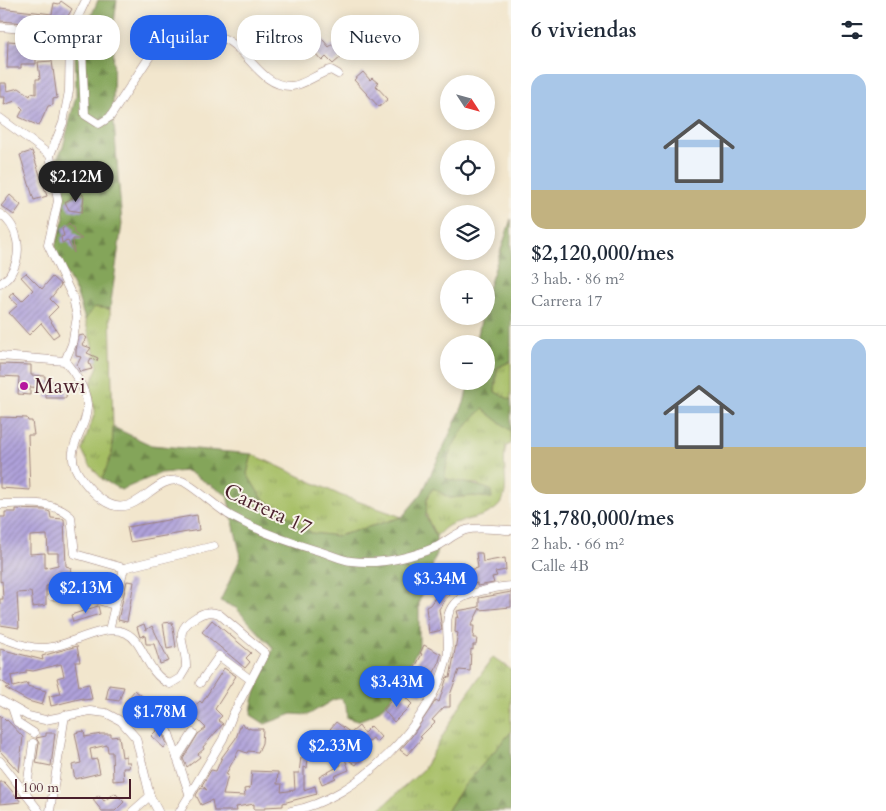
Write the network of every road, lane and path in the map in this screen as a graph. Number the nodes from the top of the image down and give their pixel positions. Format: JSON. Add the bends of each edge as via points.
{"nodes":[{"id":1,"x":86,"y":0,"type":"edge"},
{"id":2,"x":80,"y":15,"type":"edge"},
{"id":3,"x":0,"y":27,"type":"edge"},
{"id":4,"x":15,"y":28,"type":"edge"},
{"id":5,"x":70,"y":60,"type":"edge"},
{"id":6,"x":82,"y":60,"type":"edge"},
{"id":7,"x":338,"y":74,"type":"dead end"},
{"id":8,"x":0,"y":118,"type":"edge"},
{"id":9,"x":50,"y":155,"type":"junction"},
{"id":10,"x":0,"y":214,"type":"edge"},
{"id":11,"x":0,"y":284,"type":"edge"},
{"id":12,"x":0,"y":356,"type":"edge"},
{"id":13,"x":65,"y":361,"type":"junction"},
{"id":14,"x":0,"y":504,"type":"edge"},
{"id":15,"x":511,"y":530,"type":"edge"},
{"id":16,"x":214,"y":546,"type":"dead end"},
{"id":17,"x":124,"y":568,"type":"junction"},
{"id":18,"x":511,"y":586,"type":"edge"},
{"id":19,"x":52,"y":596,"type":"dead end"},
{"id":20,"x":114,"y":605,"type":"junction"},
{"id":21,"x":109,"y":630,"type":"junction"},
{"id":22,"x":0,"y":637,"type":"edge"},
{"id":23,"x":251,"y":680,"type":"junction"},
{"id":24,"x":200,"y":683,"type":"dead end"},
{"id":25,"x":0,"y":700,"type":"edge"},
{"id":26,"x":13,"y":710,"type":"junction"},
{"id":27,"x":65,"y":714,"type":"junction"},
{"id":28,"x":168,"y":731,"type":"dead end"},
{"id":29,"x":34,"y":733,"type":"dead end"},
{"id":30,"x":193,"y":733,"type":"dead end"},
{"id":31,"x":33,"y":743,"type":"dead end"},
{"id":32,"x":177,"y":758,"type":"junction"},
{"id":33,"x":0,"y":762,"type":"edge"},
{"id":34,"x":26,"y":795,"type":"junction"},
{"id":35,"x":150,"y":796,"type":"junction"},
{"id":36,"x":190,"y":796,"type":"junction"},
{"id":37,"x":51,"y":807,"type":"edge"},
{"id":38,"x":39,"y":811,"type":"edge"},
{"id":39,"x":133,"y":811,"type":"edge"},
{"id":40,"x":158,"y":811,"type":"edge"},
{"id":41,"x":180,"y":811,"type":"edge"},
{"id":42,"x":291,"y":811,"type":"edge"}],
"edges":[{"from":1,"to":2,"type":"street"},
{"from":3,"to":4,"type":"street"},
{"from":5,"to":9,"type":"street","via":[[69,91],[63,123]]},
{"from":6,"to":7,"type":"street","via":[[85,114],[99,124],[110,117],[152,52],[206,36],[214,35],[229,41],[273,83],[292,86],[331,70]]},
{"from":8,"to":9,"type":"street"},
{"from":9,"to":13,"type":"street","via":[[58,201],[48,245],[73,298],[77,317]]},
{"from":10,"to":11,"type":"street","via":[[16,234],[18,254],[11,274]]},
{"from":12,"to":13,"type":"street"},
{"from":13,"to":15,"type":"street","name":"Carrera 17","via":[[77,377],[87,404],[83,426],[72,451],[74,463],[96,496],[114,506],[144,498],[167,482],[182,481],[231,516],[284,540],[350,561],[397,561],[437,546],[466,530]]},
{"from":14,"to":17,"type":"street","via":[[45,504],[60,508],[71,517],[75,554]]},
{"from":16,"to":17,"type":"street"},
{"from":17,"to":20,"type":"street"},
{"from":18,"to":42,"type":"street","via":[[481,592],[456,602],[447,613],[447,656],[438,686],[405,735],[365,776],[311,808]]},
{"from":19,"to":20,"type":"street","via":[[82,595]]},
{"from":20,"to":21,"type":"street"},
{"from":21,"to":22,"type":"street","via":[[47,648],[35,648]]},
{"from":21,"to":23,"type":"street","via":[[131,636],[159,679],[170,684],[180,678],[186,668],[180,634],[182,628],[202,613],[211,611],[219,614],[265,653]]},
{"from":23,"to":24,"type":"street","via":[[218,656]]},
{"from":23,"to":36,"type":"street","via":[[223,739]]},
{"from":25,"to":26,"type":"street"},
{"from":26,"to":27,"type":"street","via":[[45,720]]},
{"from":26,"to":29,"type":"street","via":[[17,722]]},
{"from":27,"to":35,"type":"street","via":[[90,711],[106,713],[121,721],[136,738]]},
{"from":27,"to":37,"type":"street"},
{"from":28,"to":32,"type":"street"},
{"from":30,"to":32,"type":"street"},
{"from":31,"to":34,"type":"street"},
{"from":32,"to":36,"type":"street"},
{"from":33,"to":34,"type":"street"},
{"from":34,"to":38,"type":"street"},
{"from":35,"to":39,"type":"street"},
{"from":35,"to":40,"type":"street"},
{"from":36,"to":41,"type":"street"}]}
